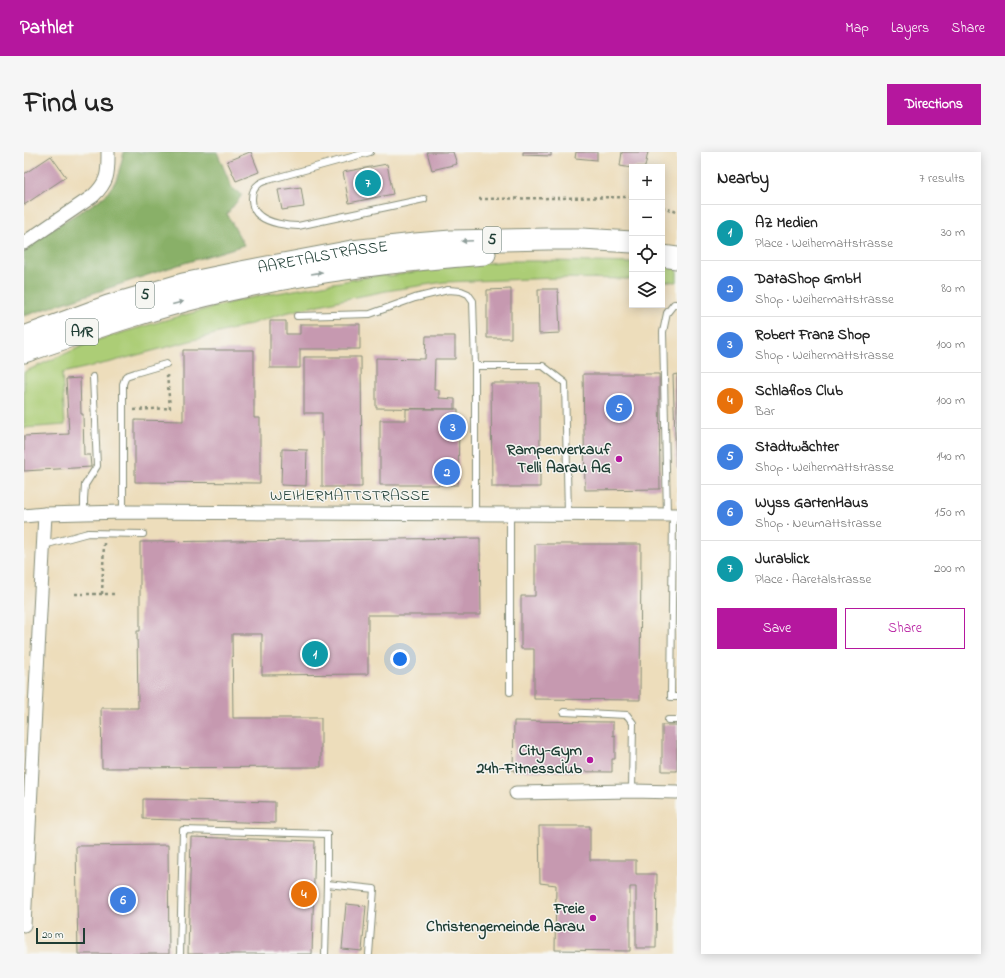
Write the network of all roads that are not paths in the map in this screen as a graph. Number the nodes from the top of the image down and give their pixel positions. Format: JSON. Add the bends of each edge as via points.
{"nodes":[{"id":1,"x":108,"y":152,"type":"edge"},
{"id":2,"x":370,"y":152,"type":"edge"},
{"id":3,"x":424,"y":199,"type":"dead end"},
{"id":4,"x":629,"y":242,"type":"edge"},
{"id":5,"x":24,"y":243,"type":"edge"},
{"id":6,"x":665,"y":245,"type":"edge"},
{"id":7,"x":677,"y":246,"type":"edge"},
{"id":8,"x":629,"y":254,"type":"edge"},
{"id":9,"x":665,"y":256,"type":"edge"},
{"id":10,"x":677,"y":258,"type":"edge"},
{"id":11,"x":677,"y":304,"type":"edge"},
{"id":12,"x":108,"y":306,"type":"junction"},
{"id":13,"x":140,"y":313,"type":"junction"},
{"id":14,"x":298,"y":316,"type":"dead end"},
{"id":15,"x":24,"y":326,"type":"edge"},
{"id":16,"x":24,"y":337,"type":"edge"},
{"id":17,"x":24,"y":352,"type":"edge"},
{"id":18,"x":166,"y":364,"type":"road end"},
{"id":19,"x":24,"y":365,"type":"edge"},
{"id":20,"x":475,"y":366,"type":"junction"},
{"id":21,"x":93,"y":377,"type":"dead end"},
{"id":22,"x":123,"y":512,"type":"junction"},
{"id":23,"x":84,"y":513,"type":"junction"},
{"id":24,"x":45,"y":514,"type":"junction"},
{"id":25,"x":475,"y":514,"type":"junction"},
{"id":26,"x":510,"y":514,"type":"junction"},
{"id":27,"x":568,"y":514,"type":"junction"},
{"id":28,"x":672,"y":515,"type":"edge"},
{"id":29,"x":24,"y":516,"type":"edge"},
{"id":30,"x":143,"y":534,"type":"dead end"},
{"id":31,"x":44,"y":545,"type":"junction"},
{"id":32,"x":510,"y":692,"type":"dead end"},
{"id":33,"x":677,"y":697,"type":"edge"},
{"id":34,"x":564,"y":712,"type":"dead end"},
{"id":35,"x":668,"y":720,"type":"dead end"},
{"id":36,"x":677,"y":720,"type":"edge"},
{"id":37,"x":632,"y":791,"type":"junction"},
{"id":38,"x":516,"y":792,"type":"dead end"},
{"id":39,"x":677,"y":792,"type":"edge"},
{"id":40,"x":327,"y":884,"type":"junction"},
{"id":41,"x":24,"y":925,"type":"edge"},
{"id":42,"x":180,"y":954,"type":"edge"},
{"id":43,"x":325,"y":954,"type":"edge"},
{"id":44,"x":369,"y":954,"type":"edge"}],
"edges":[{"from":1,"to":5,"type":"street","via":[[108,174],[102,188]]},
{"from":2,"to":3,"type":"lane","via":[[258,184],[252,194],[254,211],[265,220],[298,226]]},
{"from":4,"to":12,"type":"main road","name":"AARETALSTRASSE","number":"5","one_way":true,"via":[[548,239],[451,242],[352,251],[209,278]]},
{"from":6,"to":7,"type":"main road"},
{"from":13,"to":8,"type":"main road","name":"AARETALSTRASSE","number":"5","one_way":true,"via":[[240,287],[356,267],[488,254]]},
{"from":9,"to":10,"type":"main road"},
{"from":11,"to":28,"type":"lane","via":[[666,312],[663,332]]},
{"from":12,"to":15,"type":"main road","number":"5"},
{"from":12,"to":16,"type":"main road","name":"AARETALSTRASSE","number":"A1R"},
{"from":13,"to":17,"type":"main road","name":"AARETALSTRASSE","number":"A1R"},
{"from":13,"to":19,"type":"main road","name":"AARETALSTRASSE"},
{"from":14,"to":20,"type":"lane","via":[[370,314],[442,291],[460,291],[468,294],[473,302]]},
{"from":18,"to":22,"type":"lane","via":[[126,376],[123,384]]},
{"from":20,"to":25,"type":"lane"},
{"from":20,"to":27,"type":"lane","via":[[543,366],[565,383]]},
{"from":21,"to":23,"type":"lane","via":[[97,466],[85,485]]},
{"from":22,"to":23,"type":"street","name":"WEIHERMATTSTRASSE"},
{"from":22,"to":25,"type":"street","name":"WEIHERMATTSTRASSE"},
{"from":23,"to":24,"type":"street","name":"WEIHERMATTSTRASSE"},
{"from":24,"to":29,"type":"street","name":"WEIHERMATTSTRASSE"},
{"from":24,"to":31,"type":"street"},
{"from":25,"to":26,"type":"street","name":"WEIHERMATTSTRASSE"},
{"from":26,"to":27,"type":"street","name":"WEIHERMATTSTRASSE"},
{"from":26,"to":32,"type":"lane"},
{"from":27,"to":28,"type":"street","name":"WEIHERMATTSTRASSE"},
{"from":28,"to":33,"type":"lane","via":[[671,697]]},
{"from":30,"to":31,"type":"lane","via":[[88,533]]},
{"from":31,"to":41,"type":"street"},
{"from":34,"to":37,"type":"lane","via":[[627,715],[633,723]]},
{"from":35,"to":36,"type":"lane"},
{"from":37,"to":38,"type":"street"},
{"from":37,"to":39,"type":"street"},
{"from":40,"to":42,"type":"lane","via":[[327,834],[183,830]]},
{"from":40,"to":43,"type":"lane"},
{"from":40,"to":44,"type":"lane","via":[[374,889]]}]}
